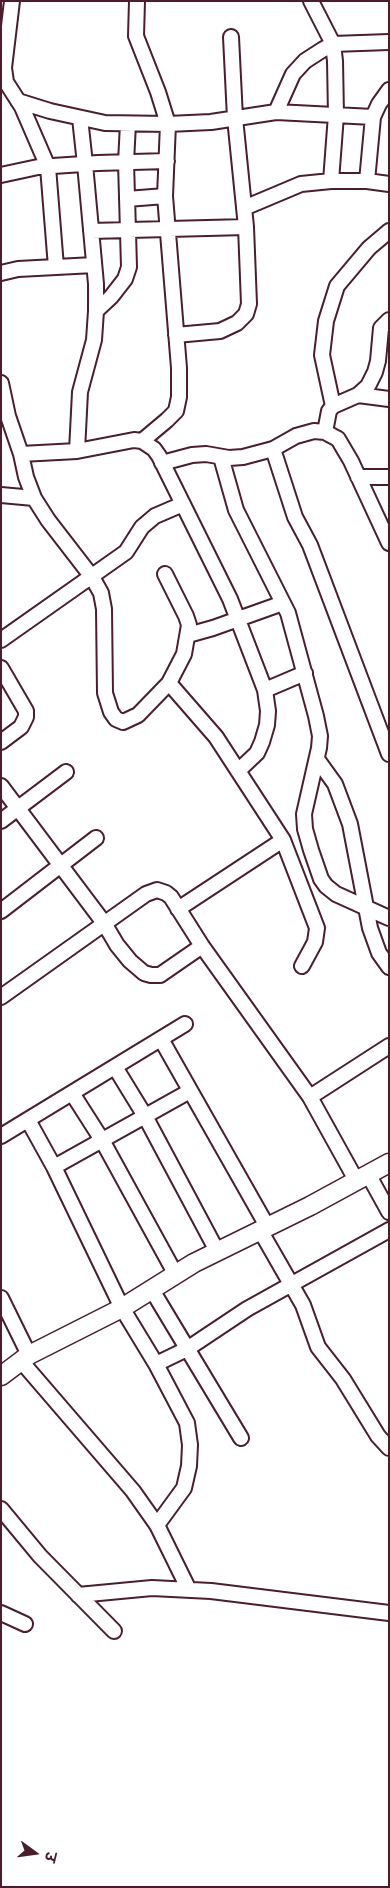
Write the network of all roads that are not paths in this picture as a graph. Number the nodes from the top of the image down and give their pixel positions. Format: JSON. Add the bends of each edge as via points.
{"nodes":[{"id":1,"x":12,"y":1,"type":"edge"},
{"id":2,"x":137,"y":1,"type":"edge"},
{"id":3,"x":312,"y":1,"type":"edge"},
{"id":4,"x":231,"y":38,"type":"dead end"},
{"id":5,"x":389,"y":42,"type":"edge"},
{"id":6,"x":333,"y":44,"type":"junction"},
{"id":7,"x":4,"y":81,"type":"edge"},
{"id":8,"x":389,"y":90,"type":"edge"},
{"id":9,"x":18,"y":101,"type":"junction"},
{"id":10,"x":276,"y":112,"type":"junction"},
{"id":11,"x":336,"y":115,"type":"junction"},
{"id":12,"x":373,"y":117,"type":"junction"},
{"id":13,"x":80,"y":118,"type":"junction"},
{"id":14,"x":236,"y":118,"type":"junction"},
{"id":15,"x":128,"y":124,"type":"junction"},
{"id":16,"x":168,"y":124,"type":"junction"},
{"id":17,"x":167,"y":161,"type":"junction"},
{"id":18,"x":126,"y":162,"type":"junction"},
{"id":19,"x":86,"y":164,"type":"junction"},
{"id":20,"x":48,"y":166,"type":"junction"},
{"id":21,"x":1,"y":175,"type":"edge"},
{"id":22,"x":332,"y":181,"type":"junction"},
{"id":23,"x":366,"y":181,"type":"junction"},
{"id":24,"x":389,"y":184,"type":"edge"},
{"id":25,"x":165,"y":196,"type":"junction"},
{"id":26,"x":128,"y":200,"type":"junction"},
{"id":27,"x":244,"y":208,"type":"junction"},
{"id":28,"x":246,"y":227,"type":"junction"},
{"id":29,"x":129,"y":230,"type":"junction"},
{"id":30,"x":167,"y":230,"type":"junction"},
{"id":31,"x":91,"y":231,"type":"junction"},
{"id":32,"x":389,"y":231,"type":"edge"},
{"id":33,"x":94,"y":265,"type":"junction"},
{"id":34,"x":56,"y":267,"type":"junction"},
{"id":35,"x":1,"y":273,"type":"edge"},
{"id":36,"x":96,"y":311,"type":"junction"},
{"id":37,"x":389,"y":320,"type":"edge"},
{"id":38,"x":176,"y":335,"type":"junction"},
{"id":39,"x":1,"y":383,"type":"edge"},
{"id":40,"x":358,"y":395,"type":"junction"},
{"id":41,"x":389,"y":399,"type":"edge"},
{"id":42,"x":333,"y":406,"type":"junction"},
{"id":43,"x":325,"y":432,"type":"junction"},
{"id":44,"x":142,"y":442,"type":"junction"},
{"id":45,"x":273,"y":449,"type":"junction"},
{"id":46,"x":78,"y":451,"type":"junction"},
{"id":47,"x":21,"y":454,"type":"junction"},
{"id":48,"x":221,"y":457,"type":"junction"},
{"id":49,"x":162,"y":463,"type":"junction"},
{"id":50,"x":358,"y":477,"type":"junction"},
{"id":51,"x":389,"y":477,"type":"edge"},
{"id":52,"x":1,"y":495,"type":"edge"},
{"id":53,"x":34,"y":498,"type":"junction"},
{"id":54,"x":183,"y":504,"type":"junction"},
{"id":55,"x":389,"y":543,"type":"edge"},
{"id":56,"x":165,"y":574,"type":"dead end"},
{"id":57,"x":92,"y":577,"type":"junction"},
{"id":58,"x":283,"y":603,"type":"junction"},
{"id":59,"x":236,"y":619,"type":"junction"},
{"id":60,"x":188,"y":635,"type":"junction"},
{"id":61,"x":1,"y":640,"type":"edge"},
{"id":62,"x":1,"y":668,"type":"edge"},
{"id":63,"x":304,"y":673,"type":"junction"},
{"id":64,"x":169,"y":683,"type":"junction"},
{"id":65,"x":265,"y":690,"type":"junction"},
{"id":66,"x":1,"y":742,"type":"edge"},
{"id":67,"x":389,"y":754,"type":"edge"},
{"id":68,"x":317,"y":759,"type":"junction"},
{"id":69,"x":238,"y":771,"type":"junction"},
{"id":70,"x":66,"y":772,"type":"dead end"},
{"id":71,"x":1,"y":786,"type":"edge"},
{"id":72,"x":18,"y":808,"type":"junction"},
{"id":73,"x":1,"y":821,"type":"edge"},
{"id":74,"x":96,"y":838,"type":"dead end"},
{"id":75,"x":283,"y":840,"type":"junction"},
{"id":76,"x":61,"y":864,"type":"junction"},
{"id":77,"x":178,"y":909,"type":"junction"},
{"id":78,"x":367,"y":909,"type":"junction"},
{"id":79,"x":1,"y":911,"type":"edge"},
{"id":80,"x":389,"y":918,"type":"edge"},
{"id":81,"x":104,"y":923,"type":"junction"},
{"id":82,"x":202,"y":946,"type":"junction"},
{"id":83,"x":302,"y":966,"type":"dead end"},
{"id":84,"x":389,"y":967,"type":"edge"},
{"id":85,"x":1,"y":997,"type":"edge"},
{"id":86,"x":185,"y":1024,"type":"dead end"},
{"id":87,"x":161,"y":1039,"type":"junction"},
{"id":88,"x":389,"y":1046,"type":"edge"},
{"id":89,"x":115,"y":1067,"type":"junction"},
{"id":90,"x":190,"y":1091,"type":"junction"},
{"id":91,"x":72,"y":1093,"type":"junction"},
{"id":92,"x":310,"y":1097,"type":"junction"},
{"id":93,"x":146,"y":1116,"type":"junction"},
{"id":94,"x":28,"y":1120,"type":"junction"},
{"id":95,"x":1,"y":1136,"type":"edge"},
{"id":96,"x":102,"y":1140,"type":"junction"},
{"id":97,"x":389,"y":1163,"type":"edge"},
{"id":98,"x":54,"y":1167,"type":"junction"},
{"id":99,"x":362,"y":1177,"type":"junction"},
{"id":100,"x":389,"y":1212,"type":"edge"},
{"id":101,"x":264,"y":1228,"type":"junction"},
{"id":102,"x":389,"y":1230,"type":"edge"},
{"id":103,"x":217,"y":1251,"type":"junction"},
{"id":104,"x":176,"y":1275,"type":"junction"},
{"id":105,"x":291,"y":1284,"type":"junction"},
{"id":106,"x":152,"y":1290,"type":"junction"},
{"id":107,"x":1,"y":1298,"type":"edge"},
{"id":108,"x":122,"y":1308,"type":"junction"},
{"id":109,"x":187,"y":1349,"type":"junction"},
{"id":110,"x":25,"y":1358,"type":"junction"},
{"id":111,"x":156,"y":1364,"type":"junction"},
{"id":112,"x":1,"y":1376,"type":"edge"},
{"id":113,"x":241,"y":1438,"type":"dead end"},
{"id":114,"x":389,"y":1448,"type":"edge"},
{"id":115,"x":1,"y":1509,"type":"edge"},
{"id":116,"x":157,"y":1525,"type":"junction"},
{"id":117,"x":189,"y":1590,"type":"junction"},
{"id":118,"x":78,"y":1595,"type":"junction"},
{"id":119,"x":1,"y":1613,"type":"edge"},
{"id":120,"x":389,"y":1613,"type":"edge"},
{"id":121,"x":25,"y":1624,"type":"dead end"},
{"id":122,"x":114,"y":1631,"type":"dead end"}],
"edges":[{"from":1,"to":7,"type":"street","via":[[4,55]]},
{"from":2,"to":16,"type":"street","via":[[136,36]]},
{"from":3,"to":6,"type":"street"},
{"from":4,"to":14,"type":"street"},
{"from":5,"to":6,"type":"street"},
{"from":6,"to":10,"type":"street","via":[[305,61],[293,74]]},
{"from":6,"to":11,"type":"street"},
{"from":7,"to":9,"type":"street"},
{"from":8,"to":12,"type":"street"},
{"from":9,"to":13,"type":"street"},
{"from":9,"to":20,"type":"street"},
{"from":10,"to":11,"type":"street"},
{"from":10,"to":14,"type":"street"},
{"from":11,"to":12,"type":"street"},
{"from":11,"to":22,"type":"street"},
{"from":12,"to":23,"type":"street"},
{"from":13,"to":15,"type":"street"},
{"from":13,"to":19,"type":"street"},
{"from":14,"to":16,"type":"street"},
{"from":14,"to":27,"type":"street"},
{"from":15,"to":16,"type":"street"},
{"from":15,"to":18,"type":"street"},
{"from":16,"to":17,"type":"street"},
{"from":17,"to":18,"type":"street"},
{"from":17,"to":25,"type":"street"},
{"from":18,"to":19,"type":"street"},
{"from":18,"to":26,"type":"street"},
{"from":19,"to":20,"type":"street"},
{"from":19,"to":31,"type":"street"},
{"from":20,"to":21,"type":"street"},
{"from":20,"to":34,"type":"street"},
{"from":22,"to":23,"type":"street"},
{"from":22,"to":27,"type":"street","via":[[301,184]]},
{"from":23,"to":24,"type":"street"},
{"from":25,"to":26,"type":"street"},
{"from":25,"to":30,"type":"street"},
{"from":26,"to":29,"type":"street"},
{"from":27,"to":28,"type":"street"},
{"from":28,"to":30,"type":"street"},
{"from":28,"to":38,"type":"street","via":[[250,304],[246,314],[237,323],[220,331]]},
{"from":29,"to":30,"type":"street"},
{"from":29,"to":31,"type":"street"},
{"from":29,"to":36,"type":"street","via":[[129,267],[125,280]]},
{"from":30,"to":38,"type":"street"},
{"from":31,"to":33,"type":"street"},
{"from":32,"to":42,"type":"street","via":[[369,248],[336,286],[326,321],[322,355]]},
{"from":33,"to":34,"type":"street"},
{"from":33,"to":36,"type":"street"},
{"from":34,"to":35,"type":"street"},
{"from":36,"to":46,"type":"street","via":[[94,340],[80,392]]},
{"from":37,"to":40,"type":"street","via":[[381,328],[375,372],[368,386]]},
{"from":38,"to":44,"type":"street","via":[[179,397],[176,411]]},
{"from":39,"to":47,"type":"street"},
{"from":40,"to":41,"type":"street"},
{"from":40,"to":42,"type":"street"},
{"from":42,"to":43,"type":"street"},
{"from":43,"to":45,"type":"street","via":[[296,436]]},
{"from":43,"to":50,"type":"street","via":[[338,438]]},
{"from":44,"to":46,"type":"street","via":[[127,441]]},
{"from":44,"to":49,"type":"street","via":[[154,449]]},
{"from":45,"to":48,"type":"street","via":[[243,457]]},
{"from":45,"to":67,"type":"street","via":[[295,517],[310,545]]},
{"from":46,"to":47,"type":"street"},
{"from":47,"to":53,"type":"street"},
{"from":48,"to":49,"type":"street","via":[[192,455]]},
{"from":48,"to":58,"type":"street","via":[[236,510]]},
{"from":49,"to":54,"type":"street"},
{"from":50,"to":51,"type":"street"},
{"from":50,"to":55,"type":"street"},
{"from":52,"to":53,"type":"street"},
{"from":53,"to":57,"type":"street"},
{"from":54,"to":57,"type":"street","via":[[155,516],[142,527],[126,552]]},
{"from":54,"to":59,"type":"street","via":[[230,599]]},
{"from":56,"to":60,"type":"street","via":[[186,616]]},
{"from":57,"to":61,"type":"street"},
{"from":57,"to":64,"type":"street","via":[[101,593],[104,609],[105,694],[116,719],[123,722],[138,715]]},
{"from":58,"to":59,"type":"street"},
{"from":58,"to":63,"type":"street"},
{"from":59,"to":60,"type":"street"},
{"from":59,"to":65,"type":"street"},
{"from":60,"to":64,"type":"street","via":[[184,654]]},
{"from":62,"to":66,"type":"street","via":[[26,711],[21,727]]},
{"from":63,"to":65,"type":"street"},
{"from":63,"to":68,"type":"street","via":[[320,736]]},
{"from":64,"to":69,"type":"street","via":[[216,737]]},
{"from":65,"to":69,"type":"street","via":[[268,711],[262,742],[257,753]]},
{"from":68,"to":78,"type":"street","via":[[335,784],[350,824]]},
{"from":68,"to":78,"type":"street","via":[[304,814],[310,850],[326,886]]},
{"from":69,"to":75,"type":"street"},
{"from":70,"to":72,"type":"street"},
{"from":71,"to":72,"type":"street"},
{"from":72,"to":73,"type":"street"},
{"from":72,"to":76,"type":"street"},
{"from":74,"to":76,"type":"street"},
{"from":75,"to":77,"type":"street"},
{"from":75,"to":83,"type":"street","via":[[318,928],[315,942]]},
{"from":76,"to":79,"type":"street"},
{"from":76,"to":81,"type":"street"},
{"from":77,"to":81,"type":"street","via":[[171,897],[157,890]]},
{"from":77,"to":82,"type":"street"},
{"from":78,"to":80,"type":"street"},
{"from":78,"to":84,"type":"street","via":[[374,942]]},
{"from":81,"to":82,"type":"street","via":[[130,961],[151,975],[160,975]]},
{"from":81,"to":85,"type":"street"},
{"from":82,"to":92,"type":"street"},
{"from":86,"to":87,"type":"street"},
{"from":87,"to":89,"type":"street"},
{"from":87,"to":90,"type":"street"},
{"from":88,"to":92,"type":"street"},
{"from":89,"to":91,"type":"street"},
{"from":89,"to":93,"type":"street"},
{"from":90,"to":93,"type":"street"},
{"from":90,"to":101,"type":"street"},
{"from":91,"to":94,"type":"street"},
{"from":91,"to":96,"type":"street"},
{"from":92,"to":99,"type":"street"},
{"from":93,"to":96,"type":"street"},
{"from":93,"to":103,"type":"street"},
{"from":94,"to":95,"type":"street"},
{"from":94,"to":98,"type":"street"},
{"from":96,"to":98,"type":"street"},
{"from":96,"to":104,"type":"street"},
{"from":97,"to":99,"type":"street"},
{"from":98,"to":108,"type":"street"},
{"from":99,"to":100,"type":"street"},
{"from":99,"to":101,"type":"street"},
{"from":101,"to":103,"type":"street"},
{"from":101,"to":105,"type":"street"},
{"from":102,"to":105,"type":"street"},
{"from":103,"to":104,"type":"street"},
{"from":104,"to":106,"type":"street"},
{"from":105,"to":109,"type":"street"},
{"from":105,"to":114,"type":"street","via":[[303,1305],[318,1347]]},
{"from":106,"to":108,"type":"street"},
{"from":106,"to":109,"type":"street"},
{"from":107,"to":110,"type":"street"},
{"from":108,"to":110,"type":"street"},
{"from":108,"to":111,"type":"street"},
{"from":109,"to":111,"type":"street"},
{"from":109,"to":113,"type":"street"},
{"from":110,"to":112,"type":"street"},
{"from":110,"to":116,"type":"street","via":[[133,1490]]},
{"from":111,"to":116,"type":"street","via":[[187,1423],[190,1445],[184,1488]]},
{"from":115,"to":118,"type":"street"},
{"from":116,"to":117,"type":"street"},
{"from":117,"to":118,"type":"street","via":[[152,1588]]},
{"from":117,"to":120,"type":"street"},
{"from":118,"to":122,"type":"street"},
{"from":119,"to":121,"type":"street"}]}
